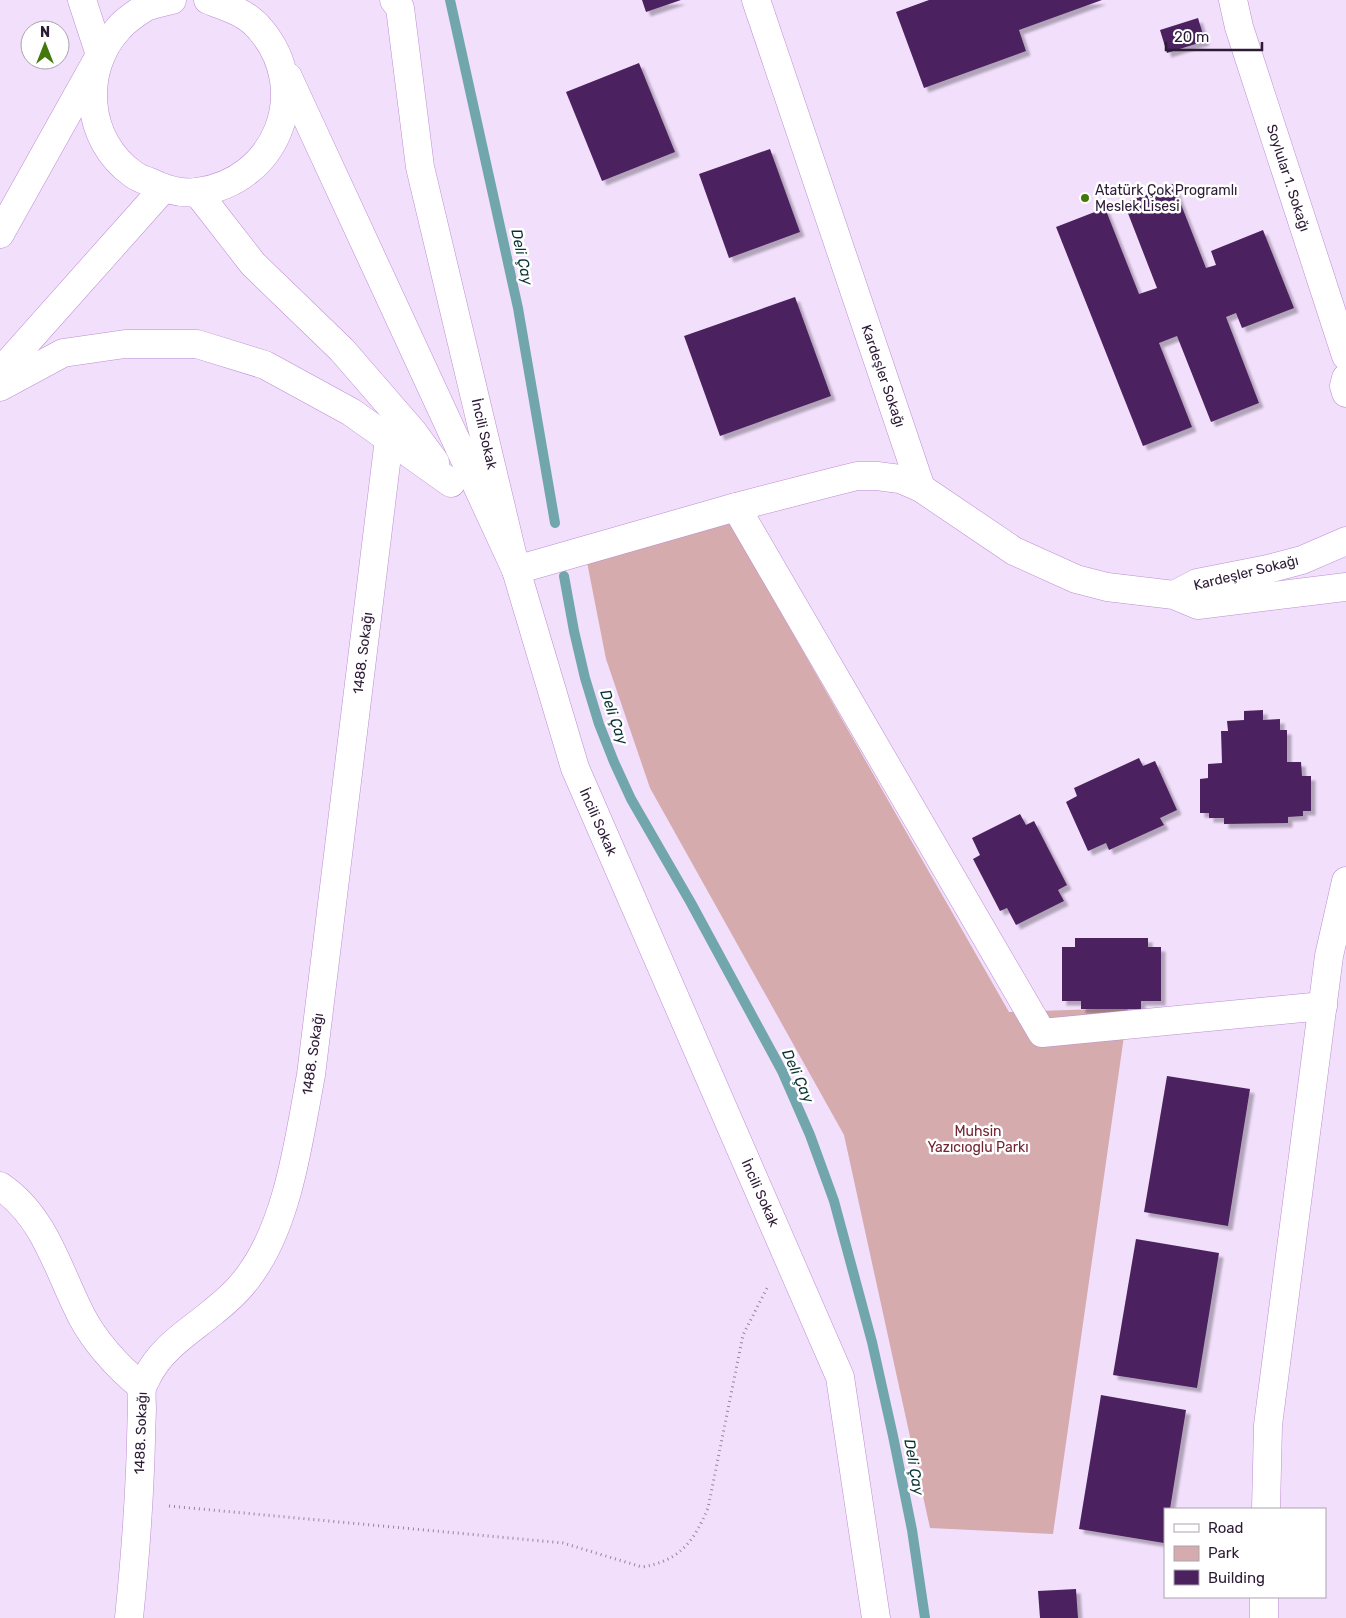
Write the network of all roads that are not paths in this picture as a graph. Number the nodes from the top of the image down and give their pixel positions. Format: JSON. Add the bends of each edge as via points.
{"nodes":[{"id":1,"x":82,"y":0,"type":"edge"},
{"id":2,"x":172,"y":0,"type":"edge"},
{"id":3,"x":208,"y":0,"type":"edge"},
{"id":4,"x":238,"y":0,"type":"edge"},
{"id":5,"x":394,"y":0,"type":"edge"},
{"id":6,"x":756,"y":0,"type":"edge"},
{"id":7,"x":1233,"y":0,"type":"edge"},
{"id":8,"x":260,"y":28,"type":"junction"},
{"id":9,"x":278,"y":54,"type":"junction"},
{"id":10,"x":100,"y":55,"type":"junction"},
{"id":11,"x":163,"y":189,"type":"junction"},
{"id":12,"x":197,"y":192,"type":"junction"},
{"id":13,"x":0,"y":234,"type":"edge"},
{"id":14,"x":1346,"y":356,"type":"edge"},
{"id":15,"x":0,"y":372,"type":"edge"},
{"id":16,"x":1346,"y":378,"type":"edge"},
{"id":17,"x":0,"y":387,"type":"edge"},
{"id":18,"x":1346,"y":394,"type":"edge"},
{"id":19,"x":389,"y":439,"type":"junction"},
{"id":20,"x":451,"y":483,"type":"junction"},
{"id":21,"x":921,"y":488,"type":"junction"},
{"id":22,"x":736,"y":507,"type":"junction"},
{"id":23,"x":1346,"y":540,"type":"edge"},
{"id":24,"x":516,"y":570,"type":"junction"},
{"id":25,"x":1346,"y":587,"type":"edge"},
{"id":26,"x":1174,"y":596,"type":"junction"},
{"id":27,"x":1346,"y":881,"type":"edge"},
{"id":28,"x":1338,"y":957,"type":"edge"},
{"id":29,"x":1323,"y":1006,"type":"junction"},
{"id":30,"x":0,"y":1186,"type":"edge"},
{"id":31,"x":142,"y":1387,"type":"junction"},
{"id":32,"x":1266,"y":1508,"type":"edge"},
{"id":33,"x":1264,"y":1598,"type":"edge"},
{"id":34,"x":129,"y":1618,"type":"edge"},
{"id":35,"x":876,"y":1618,"type":"edge"},
{"id":36,"x":1264,"y":1618,"type":"edge"}],
"edges":[{"from":1,"to":10,"type":"street"},
{"from":2,"to":10,"type":"street","via":[[146,7],[119,27]]},
{"from":3,"to":8,"type":"street","via":[[236,10]]},
{"from":4,"to":8,"type":"street"},
{"from":5,"to":24,"type":"street","name":"İncili Sokak","via":[[400,8],[420,167]]},
{"from":6,"to":21,"type":"street","name":"Kardeşler Sokağı"},
{"from":7,"to":14,"type":"street","name":"Soylular 1. Sokağı"},
{"from":8,"to":9,"type":"street"},
{"from":9,"to":12,"type":"street","via":[[286,83],[285,114],[274,143],[255,167],[229,183]]},
{"from":9,"to":24,"type":"street"},
{"from":10,"to":11,"type":"street","via":[[92,87],[95,120],[109,151],[133,174]]},
{"from":10,"to":13,"type":"street"},
{"from":11,"to":12,"type":"street"},
{"from":11,"to":15,"type":"street"},
{"from":12,"to":20,"type":"street","via":[[253,264],[342,350],[413,432]]},
{"from":16,"to":18,"type":"street"},
{"from":17,"to":19,"type":"street","via":[[63,353],[125,344],[197,344],[265,364],[351,412]]},
{"from":19,"to":20,"type":"street"},
{"from":19,"to":31,"type":"street","name":"1488. Sokağı","via":[[311,1075],[287,1188],[273,1234],[250,1275],[235,1293],[160,1356]]},
{"from":20,"to":24,"type":"street"},
{"from":21,"to":22,"type":"street","via":[[900,480],[857,476]]},
{"from":21,"to":26,"type":"street","name":"Kardeşler Sokağı","via":[[1014,551],[1047,567],[1108,588]]},
{"from":22,"to":24,"type":"street"},
{"from":22,"to":29,"type":"street","via":[[1042,1033]]},
{"from":23,"to":26,"type":"street","name":"Kardeşler Sokağı","via":[[1302,560],[1197,583]]},
{"from":24,"to":35,"type":"street","name":"İncili Sokak","via":[[574,768],[840,1377]]},
{"from":25,"to":26,"type":"street","name":"Kardeşler Sokağı","via":[[1198,605]]},
{"from":27,"to":28,"type":"street"},
{"from":28,"to":29,"type":"street"},
{"from":29,"to":32,"type":"street","via":[[1268,1425]]},
{"from":30,"to":31,"type":"street","via":[[36,1220],[95,1338]]},
{"from":31,"to":34,"type":"street","name":"1488. Sokağı","via":[[138,1503]]},
{"from":33,"to":36,"type":"street"}]}
